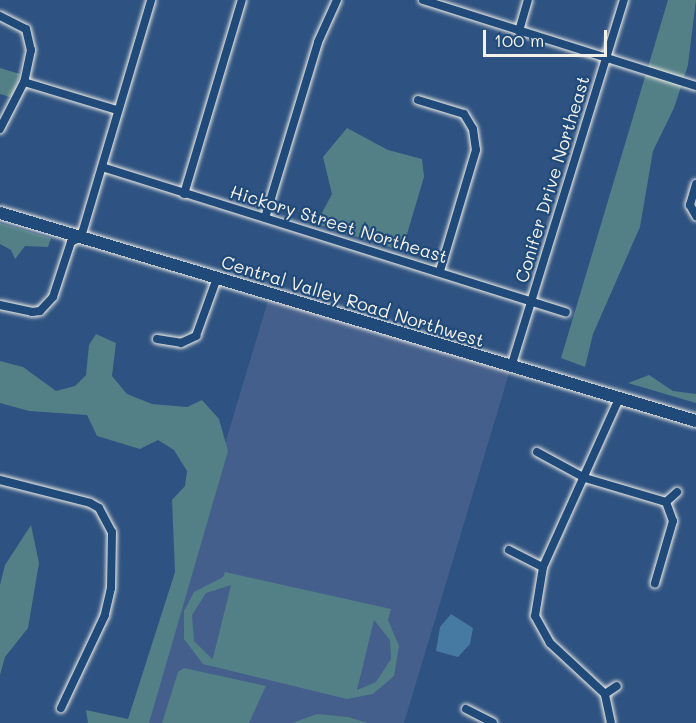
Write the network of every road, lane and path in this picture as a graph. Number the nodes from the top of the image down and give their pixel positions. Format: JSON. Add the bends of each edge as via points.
{"nodes":[{"id":1,"x":151,"y":0,"type":"edge"},
{"id":2,"x":242,"y":0,"type":"edge"},
{"id":3,"x":337,"y":0,"type":"edge"},
{"id":4,"x":423,"y":0,"type":"edge"},
{"id":5,"x":528,"y":0,"type":"edge"},
{"id":6,"x":624,"y":0,"type":"edge"},
{"id":7,"x":0,"y":16,"type":"edge"},
{"id":8,"x":519,"y":31,"type":"junction"},
{"id":9,"x":605,"y":59,"type":"junction"},
{"id":10,"x":24,"y":82,"type":"junction"},
{"id":11,"x":696,"y":86,"type":"edge"},
{"id":12,"x":418,"y":100,"type":"dead end"},
{"id":13,"x":117,"y":110,"type":"junction"},
{"id":14,"x":0,"y":129,"type":"edge"},
{"id":15,"x":102,"y":167,"type":"junction"},
{"id":16,"x":696,"y":184,"type":"edge"},
{"id":17,"x":184,"y":194,"type":"junction"},
{"id":18,"x":0,"y":213,"type":"edge"},
{"id":19,"x":696,"y":216,"type":"edge"},
{"id":20,"x":265,"y":218,"type":"junction"},
{"id":21,"x":81,"y":237,"type":"junction"},
{"id":22,"x":440,"y":271,"type":"junction"},
{"id":23,"x":217,"y":278,"type":"junction"},
{"id":24,"x":532,"y":300,"type":"junction"},
{"id":25,"x":0,"y":305,"type":"edge"},
{"id":26,"x":566,"y":312,"type":"dead end"},
{"id":27,"x":157,"y":339,"type":"dead end"},
{"id":28,"x":511,"y":367,"type":"junction"},
{"id":29,"x":619,"y":399,"type":"junction"},
{"id":30,"x":696,"y":422,"type":"edge"},
{"id":31,"x":537,"y":452,"type":"dead end"},
{"id":32,"x":585,"y":478,"type":"junction"},
{"id":33,"x":0,"y":480,"type":"edge"},
{"id":34,"x":677,"y":492,"type":"dead end"},
{"id":35,"x":666,"y":502,"type":"junction"},
{"id":36,"x":509,"y":550,"type":"dead end"},
{"id":37,"x":543,"y":567,"type":"junction"},
{"id":38,"x":655,"y":582,"type":"dead end"},
{"id":39,"x":617,"y":686,"type":"dead end"},
{"id":40,"x":604,"y":694,"type":"junction"},
{"id":41,"x":61,"y":708,"type":"dead end"},
{"id":42,"x":466,"y":709,"type":"dead end"},
{"id":43,"x":493,"y":723,"type":"edge"},
{"id":44,"x":610,"y":723,"type":"edge"}],
"edges":[{"from":1,"to":13,"type":"street"},
{"from":2,"to":17,"type":"street"},
{"from":3,"to":20,"type":"street","via":[[318,42]]},
{"from":4,"to":8,"type":"street"},
{"from":5,"to":8,"type":"street"},
{"from":6,"to":9,"type":"street","name":"Conifer Drive Northeast"},
{"from":7,"to":10,"type":"street","via":[[26,29],[31,50]]},
{"from":8,"to":9,"type":"street"},
{"from":9,"to":11,"type":"street"},
{"from":9,"to":24,"type":"street","name":"Conifer Drive Northeast"},
{"from":10,"to":13,"type":"street"},
{"from":10,"to":14,"type":"street"},
{"from":12,"to":22,"type":"street","via":[[465,114],[473,129],[476,150]]},
{"from":13,"to":15,"type":"street"},
{"from":15,"to":17,"type":"street","name":"Hickory Street Northeast"},
{"from":15,"to":21,"type":"street"},
{"from":16,"to":19,"type":"street","via":[[690,205]]},
{"from":17,"to":20,"type":"street","name":"Hickory Street Northeast"},
{"from":18,"to":21,"type":"main road","name":"Central Valley Road Northwest"},
{"from":20,"to":22,"type":"street","name":"Hickory Street Northeast"},
{"from":21,"to":23,"type":"main road","name":"Central Valley Road Northwest"},
{"from":21,"to":25,"type":"street","via":[[71,242],[47,306],[32,312]]},
{"from":22,"to":24,"type":"street","name":"Hickory Street Northeast"},
{"from":23,"to":27,"type":"street","via":[[196,336],[181,343]]},
{"from":23,"to":28,"type":"main road","name":"Central Valley Road Northwest"},
{"from":24,"to":26,"type":"street","name":"Hickory Street Northeast"},
{"from":24,"to":28,"type":"street","name":"Conifer Drive Northeast"},
{"from":28,"to":29,"type":"main road","name":"Central Valley Road Northwest"},
{"from":29,"to":30,"type":"main road","name":"Central Valley Road Northwest"},
{"from":29,"to":32,"type":"street"},
{"from":31,"to":32,"type":"street"},
{"from":32,"to":35,"type":"street"},
{"from":32,"to":37,"type":"street"},
{"from":33,"to":41,"type":"street","via":[[90,503],[99,508],[112,532],[111,588],[105,615]]},
{"from":34,"to":35,"type":"street"},
{"from":35,"to":38,"type":"street","via":[[673,521]]},
{"from":36,"to":37,"type":"street"},
{"from":37,"to":40,"type":"street","via":[[535,608],[541,631]]},
{"from":39,"to":40,"type":"street"},
{"from":40,"to":44,"type":"street"},
{"from":42,"to":43,"type":"street"}]}
